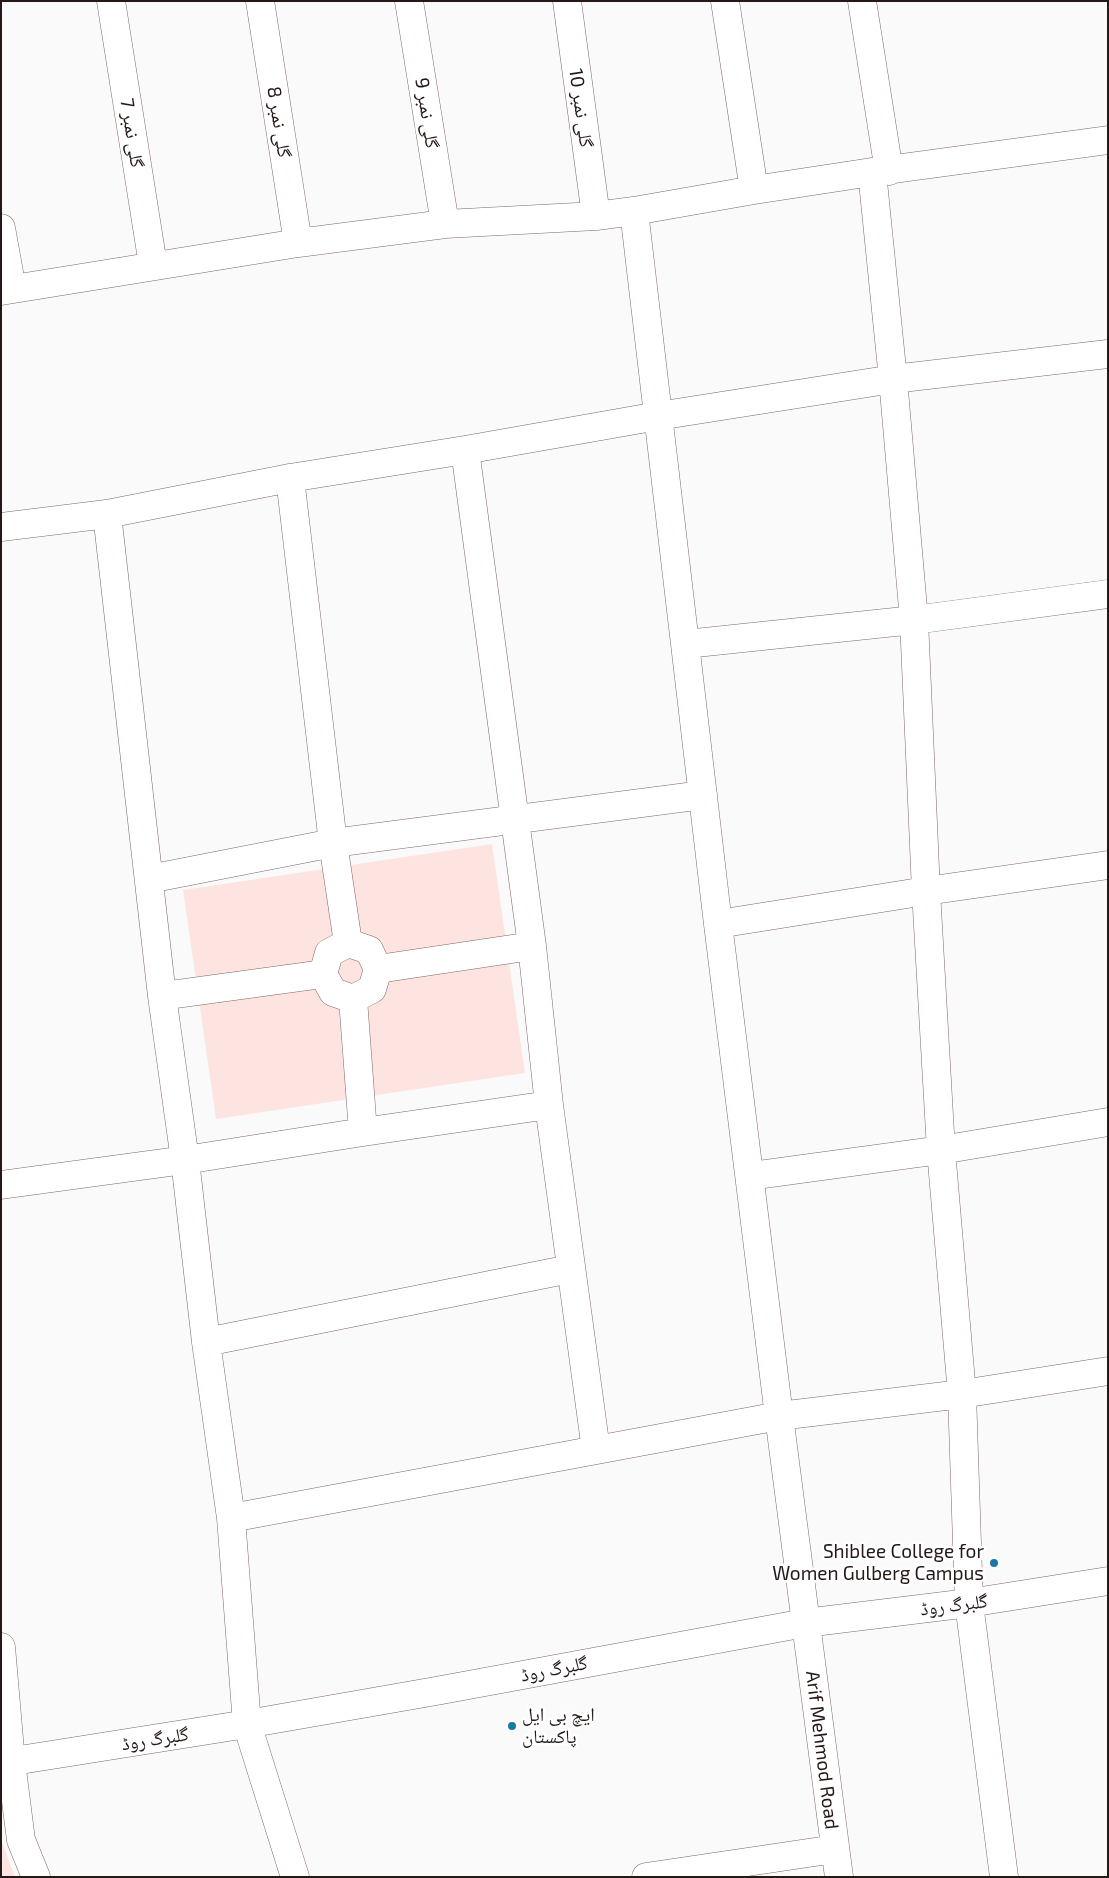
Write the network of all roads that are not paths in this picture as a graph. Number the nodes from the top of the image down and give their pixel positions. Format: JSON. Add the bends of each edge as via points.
{"nodes":[{"id":1,"x":111,"y":1,"type":"edge"},
{"id":2,"x":260,"y":1,"type":"edge"},
{"id":3,"x":410,"y":1,"type":"edge"},
{"id":4,"x":566,"y":1,"type":"edge"},
{"id":5,"x":725,"y":1,"type":"edge"},
{"id":6,"x":862,"y":1,"type":"edge"},
{"id":7,"x":1108,"y":140,"type":"edge"},
{"id":8,"x":880,"y":172,"type":"junction"},
{"id":9,"x":754,"y":190,"type":"junction"},
{"id":10,"x":634,"y":211,"type":"junction"},
{"id":11,"x":596,"y":216,"type":"junction"},
{"id":12,"x":445,"y":224,"type":"junction"},
{"id":13,"x":1,"y":228,"type":"edge"},
{"id":14,"x":298,"y":243,"type":"junction"},
{"id":15,"x":153,"y":265,"type":"junction"},
{"id":16,"x":6,"y":290,"type":"edge"},
{"id":17,"x":1108,"y":354,"type":"edge"},
{"id":18,"x":893,"y":379,"type":"junction"},
{"id":19,"x":658,"y":416,"type":"junction"},
{"id":20,"x":465,"y":450,"type":"junction"},
{"id":21,"x":290,"y":478,"type":"junction"},
{"id":22,"x":107,"y":514,"type":"junction"},
{"id":23,"x":1,"y":526,"type":"edge"},
{"id":24,"x":1108,"y":594,"type":"edge"},
{"id":25,"x":914,"y":620,"type":"junction"},
{"id":26,"x":686,"y":644,"type":"junction"},
{"id":27,"x":703,"y":795,"type":"junction"},
{"id":28,"x":516,"y":820,"type":"junction"},
{"id":29,"x":333,"y":843,"type":"junction"},
{"id":30,"x":1108,"y":865,"type":"edge"},
{"id":31,"x":150,"y":879,"type":"junction"},
{"id":32,"x":926,"y":891,"type":"junction"},
{"id":33,"x":718,"y":924,"type":"junction"},
{"id":34,"x":348,"y":944,"type":"junction"},
{"id":35,"x":532,"y":946,"type":"junction"},
{"id":36,"x":378,"y":968,"type":"junction"},
{"id":37,"x":323,"y":974,"type":"junction"},
{"id":38,"x":162,"y":996,"type":"junction"},
{"id":39,"x":353,"y":999,"type":"junction"},
{"id":40,"x":549,"y":1106,"type":"junction"},
{"id":41,"x":1108,"y":1122,"type":"edge"},
{"id":42,"x":363,"y":1132,"type":"junction"},
{"id":43,"x":941,"y":1150,"type":"junction"},
{"id":44,"x":185,"y":1160,"type":"junction"},
{"id":45,"x":750,"y":1176,"type":"junction"},
{"id":46,"x":1,"y":1186,"type":"edge"},
{"id":47,"x":570,"y":1269,"type":"junction"},
{"id":48,"x":206,"y":1342,"type":"junction"},
{"id":49,"x":1108,"y":1371,"type":"edge"},
{"id":50,"x":962,"y":1394,"type":"junction"},
{"id":51,"x":779,"y":1416,"type":"junction"},
{"id":52,"x":596,"y":1450,"type":"junction"},
{"id":53,"x":231,"y":1518,"type":"junction"},
{"id":54,"x":1108,"y":1581,"type":"edge"},
{"id":55,"x":969,"y":1604,"type":"junction"},
{"id":56,"x":806,"y":1623,"type":"junction"},
{"id":57,"x":1,"y":1647,"type":"edge"},
{"id":58,"x":247,"y":1724,"type":"junction"},
{"id":59,"x":6,"y":1762,"type":"edge"},
{"id":60,"x":835,"y":1849,"type":"junction"},
{"id":61,"x":36,"y":1877,"type":"edge"},
{"id":62,"x":295,"y":1877,"type":"edge"},
{"id":63,"x":646,"y":1877,"type":"edge"},
{"id":64,"x":839,"y":1877,"type":"edge"},
{"id":65,"x":1004,"y":1877,"type":"edge"}],
"edges":[{"from":1,"to":15,"type":"street","name":"گلی نمبر 7"},
{"from":2,"to":14,"type":"street","name":"گلی نمبر 8"},
{"from":3,"to":12,"type":"street","name":"گلی نمبر 9"},
{"from":4,"to":11,"type":"street","name":"گلی نمبر 10"},
{"from":5,"to":9,"type":"street"},
{"from":6,"to":8,"type":"street"},
{"from":7,"to":8,"type":"street"},
{"from":8,"to":9,"type":"street"},
{"from":8,"to":18,"type":"street"},
{"from":9,"to":10,"type":"street"},
{"from":10,"to":11,"type":"street"},
{"from":10,"to":19,"type":"street","name":"Arif Mehmod Road"},
{"from":11,"to":12,"type":"street"},
{"from":12,"to":14,"type":"street"},
{"from":13,"to":16,"type":"street"},
{"from":14,"to":15,"type":"street"},
{"from":15,"to":16,"type":"street"},
{"from":17,"to":18,"type":"street"},
{"from":18,"to":19,"type":"street"},
{"from":18,"to":25,"type":"street"},
{"from":19,"to":20,"type":"street"},
{"from":19,"to":26,"type":"street","name":"Arif Mehmod Road"},
{"from":20,"to":21,"type":"street"},
{"from":20,"to":28,"type":"street"},
{"from":21,"to":22,"type":"street"},
{"from":21,"to":29,"type":"street"},
{"from":22,"to":23,"type":"street"},
{"from":22,"to":31,"type":"street"},
{"from":24,"to":25,"type":"street"},
{"from":25,"to":26,"type":"street"},
{"from":25,"to":32,"type":"street"},
{"from":26,"to":27,"type":"street","name":"Arif Mehmod Road"},
{"from":27,"to":28,"type":"street"},
{"from":27,"to":33,"type":"street","name":"Arif Mehmod Road"},
{"from":28,"to":29,"type":"street"},
{"from":28,"to":35,"type":"street"},
{"from":29,"to":31,"type":"street"},
{"from":29,"to":34,"type":"street"},
{"from":30,"to":32,"type":"street"},
{"from":31,"to":38,"type":"street"},
{"from":32,"to":33,"type":"street"},
{"from":32,"to":43,"type":"street"},
{"from":33,"to":45,"type":"street","name":"Arif Mehmod Road"},
{"from":34,"to":36,"type":"street","via":[[369,950]]},
{"from":34,"to":37,"type":"street","via":[[330,953]]},
{"from":35,"to":36,"type":"street"},
{"from":35,"to":40,"type":"street"},
{"from":36,"to":39,"type":"street","via":[[372,989]]},
{"from":37,"to":38,"type":"street"},
{"from":37,"to":39,"type":"street","via":[[333,992]]},
{"from":38,"to":44,"type":"street"},
{"from":39,"to":42,"type":"street"},
{"from":40,"to":42,"type":"street"},
{"from":40,"to":47,"type":"street"},
{"from":41,"to":43,"type":"street"},
{"from":42,"to":44,"type":"street"},
{"from":43,"to":45,"type":"street"},
{"from":43,"to":50,"type":"street"},
{"from":44,"to":46,"type":"street"},
{"from":44,"to":48,"type":"street"},
{"from":45,"to":51,"type":"street","name":"Arif Mehmod Road"},
{"from":47,"to":48,"type":"street"},
{"from":47,"to":52,"type":"street"},
{"from":48,"to":53,"type":"street"},
{"from":49,"to":50,"type":"street"},
{"from":50,"to":51,"type":"street"},
{"from":50,"to":55,"type":"street"},
{"from":51,"to":52,"type":"street"},
{"from":51,"to":56,"type":"street","name":"Arif Mehmod Road"},
{"from":52,"to":53,"type":"street"},
{"from":53,"to":58,"type":"street"},
{"from":54,"to":55,"type":"street","name":"گلبرگ روڈ"},
{"from":55,"to":56,"type":"street","name":"گلبرگ روڈ"},
{"from":55,"to":65,"type":"street"},
{"from":56,"to":58,"type":"street","name":"گلبرگ روڈ"},
{"from":56,"to":60,"type":"street","name":"Arif Mehmod Road"},
{"from":57,"to":59,"type":"street"},
{"from":58,"to":59,"type":"street","name":"گلبرگ روڈ"},
{"from":58,"to":62,"type":"street"},
{"from":59,"to":61,"type":"street","via":[[22,1840]]},
{"from":60,"to":63,"type":"street"},
{"from":60,"to":64,"type":"street","name":"Arif Mehmod Road"}]}
